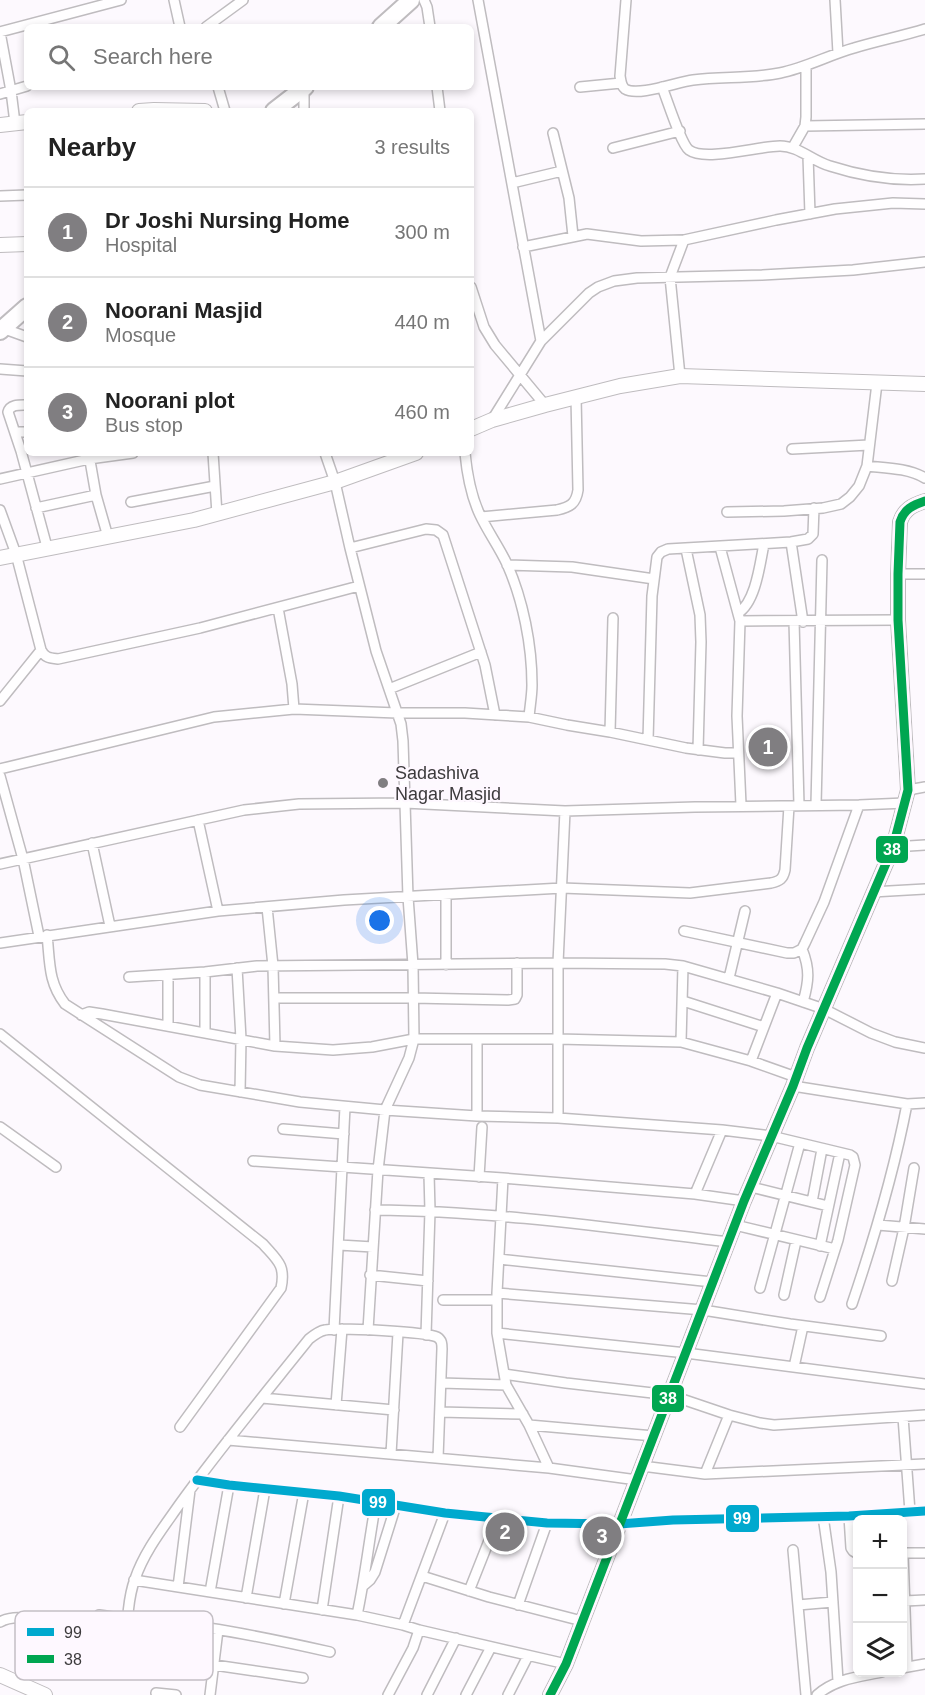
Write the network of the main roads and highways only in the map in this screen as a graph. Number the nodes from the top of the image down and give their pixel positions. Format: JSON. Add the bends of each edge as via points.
{"nodes":[{"id":1,"x":411,"y":0,"type":"edge"},
{"id":2,"x":384,"y":24,"type":"edge"},
{"id":3,"x":300,"y":90,"type":"edge"},
{"id":4,"x":278,"y":108,"type":"edge"},
{"id":5,"x":21,"y":122,"type":"edge"},
{"id":6,"x":0,"y":125,"type":"edge"},
{"id":7,"x":24,"y":244,"type":"edge"},
{"id":8,"x":0,"y":245,"type":"edge"},
{"id":9,"x":24,"y":310,"type":"edge"},
{"id":10,"x":1,"y":329,"type":"edge"},
{"id":11,"x":925,"y":384,"type":"edge"},
{"id":12,"x":474,"y":428,"type":"edge"},
{"id":13,"x":408,"y":456,"type":"edge"},
{"id":14,"x":925,"y":501,"type":"edge"},
{"id":15,"x":0,"y":558,"type":"edge"},
{"id":16,"x":0,"y":1675,"type":"edge"},
{"id":17,"x":45,"y":1695,"type":"edge"},
{"id":18,"x":550,"y":1695,"type":"edge"}],
"edges":[{"from":1,"to":2,"type":"highway"},
{"from":3,"to":4,"type":"highway"},
{"from":5,"to":6,"type":"main road"},
{"from":7,"to":8,"type":"main road"},
{"from":9,"to":10,"type":"highway"},
{"from":11,"to":12,"type":"main road","via":[[680,376],[544,405]]},
{"from":13,"to":15,"type":"main road","via":[[335,482],[194,520]]},
{"from":14,"to":18,"type":"main road","via":[[910,507],[900,522],[898,620],[907,796],[892,848],[744,1201],[566,1664]]},
{"from":16,"to":17,"type":"main road"}]}
